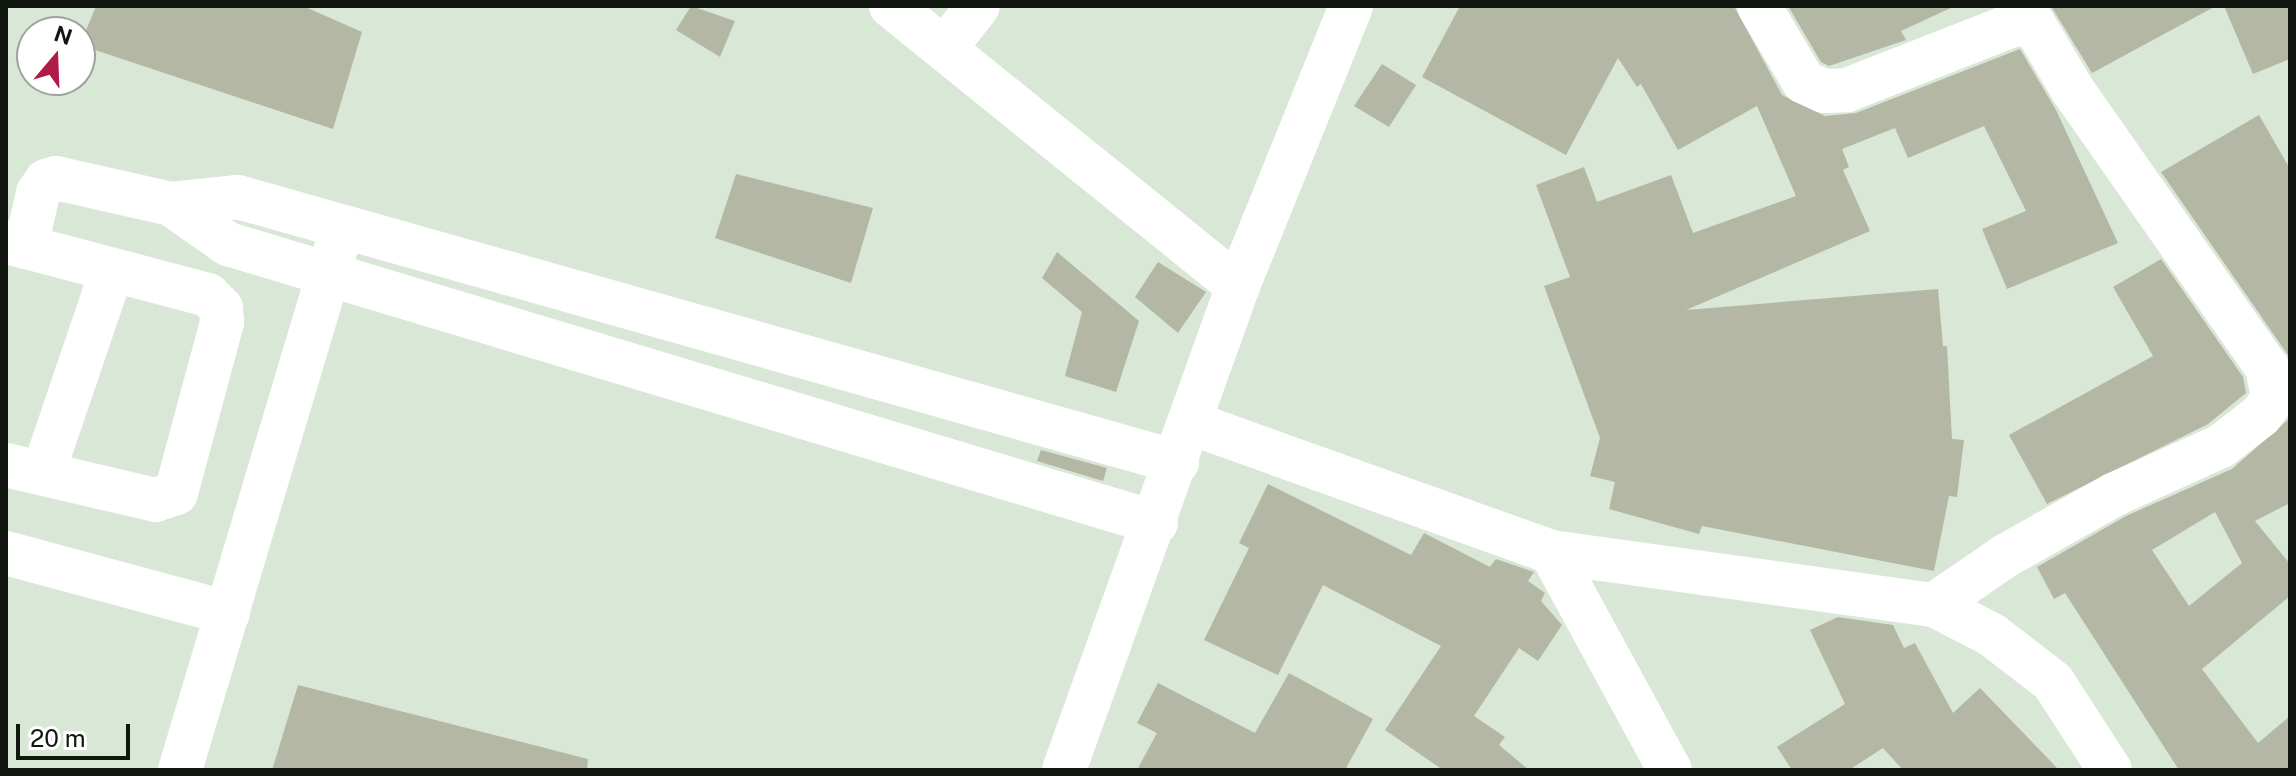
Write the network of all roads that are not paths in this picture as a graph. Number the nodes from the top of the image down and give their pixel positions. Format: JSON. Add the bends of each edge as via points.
{"nodes":[{"id":1,"x":891,"y":6,"type":"edge"},
{"id":2,"x":978,"y":6,"type":"edge"},
{"id":3,"x":1351,"y":6,"type":"edge"},
{"id":4,"x":1759,"y":6,"type":"edge"},
{"id":5,"x":945,"y":48,"type":"junction"},
{"id":6,"x":171,"y":204,"type":"junction"},
{"id":7,"x":343,"y":227,"type":"junction"},
{"id":8,"x":16,"y":244,"type":"edge"},
{"id":9,"x":112,"y":270,"type":"junction"},
{"id":10,"x":329,"y":274,"type":"junction"},
{"id":11,"x":1238,"y":286,"type":"junction"},
{"id":12,"x":746,"y":340,"type":"junction"},
{"id":13,"x":732,"y":395,"type":"junction"},
{"id":14,"x":1009,"y":414,"type":"junction"},
{"id":15,"x":1184,"y":442,"type":"junction"},
{"id":16,"x":24,"y":469,"type":"edge"},
{"id":17,"x":993,"y":474,"type":"junction"},
{"id":18,"x":1156,"y":523,"type":"junction"},
{"id":19,"x":1551,"y":552,"type":"junction"},
{"id":20,"x":6,"y":553,"type":"edge"},
{"id":21,"x":1934,"y":605,"type":"junction"},
{"id":22,"x":228,"y":613,"type":"junction"},
{"id":23,"x":180,"y":770,"type":"edge"},
{"id":24,"x":1064,"y":770,"type":"edge"},
{"id":25,"x":1670,"y":770,"type":"edge"},
{"id":26,"x":2110,"y":770,"type":"edge"}],
"edges":[{"from":1,"to":5,"type":"street"},
{"from":2,"to":5,"type":"street"},
{"from":3,"to":11,"type":"street"},
{"from":4,"to":21,"type":"street","via":[[1804,82],[1824,91],[1847,90],[2013,25],[2033,23],[2072,89],[2267,367],[2273,399],[2221,446],[2115,494],[2005,556]]},
{"from":5,"to":11,"type":"street"},
{"from":6,"to":7,"type":"street","via":[[238,197]]},
{"from":6,"to":8,"type":"street","via":[[56,178],[46,181],[38,193]]},
{"from":6,"to":10,"type":"street","via":[[228,244]]},
{"from":7,"to":10,"type":"street"},
{"from":7,"to":12,"type":"street"},
{"from":8,"to":9,"type":"street"},
{"from":9,"to":16,"type":"street"},
{"from":9,"to":16,"type":"street","via":[[208,295],[221,308],[222,322],[176,493],[155,500]]},
{"from":10,"to":13,"type":"street"},
{"from":10,"to":22,"type":"street"},
{"from":11,"to":15,"type":"street"},
{"from":12,"to":13,"type":"street"},
{"from":12,"to":14,"type":"street"},
{"from":13,"to":17,"type":"street"},
{"from":14,"to":15,"type":"street"},
{"from":14,"to":17,"type":"street"},
{"from":15,"to":18,"type":"street"},
{"from":15,"to":19,"type":"street"},
{"from":17,"to":18,"type":"street"},
{"from":18,"to":24,"type":"street"},
{"from":19,"to":21,"type":"street"},
{"from":19,"to":25,"type":"street"},
{"from":20,"to":22,"type":"street"},
{"from":21,"to":26,"type":"street","via":[[1992,635],[2053,682]]},
{"from":22,"to":23,"type":"street"}]}
